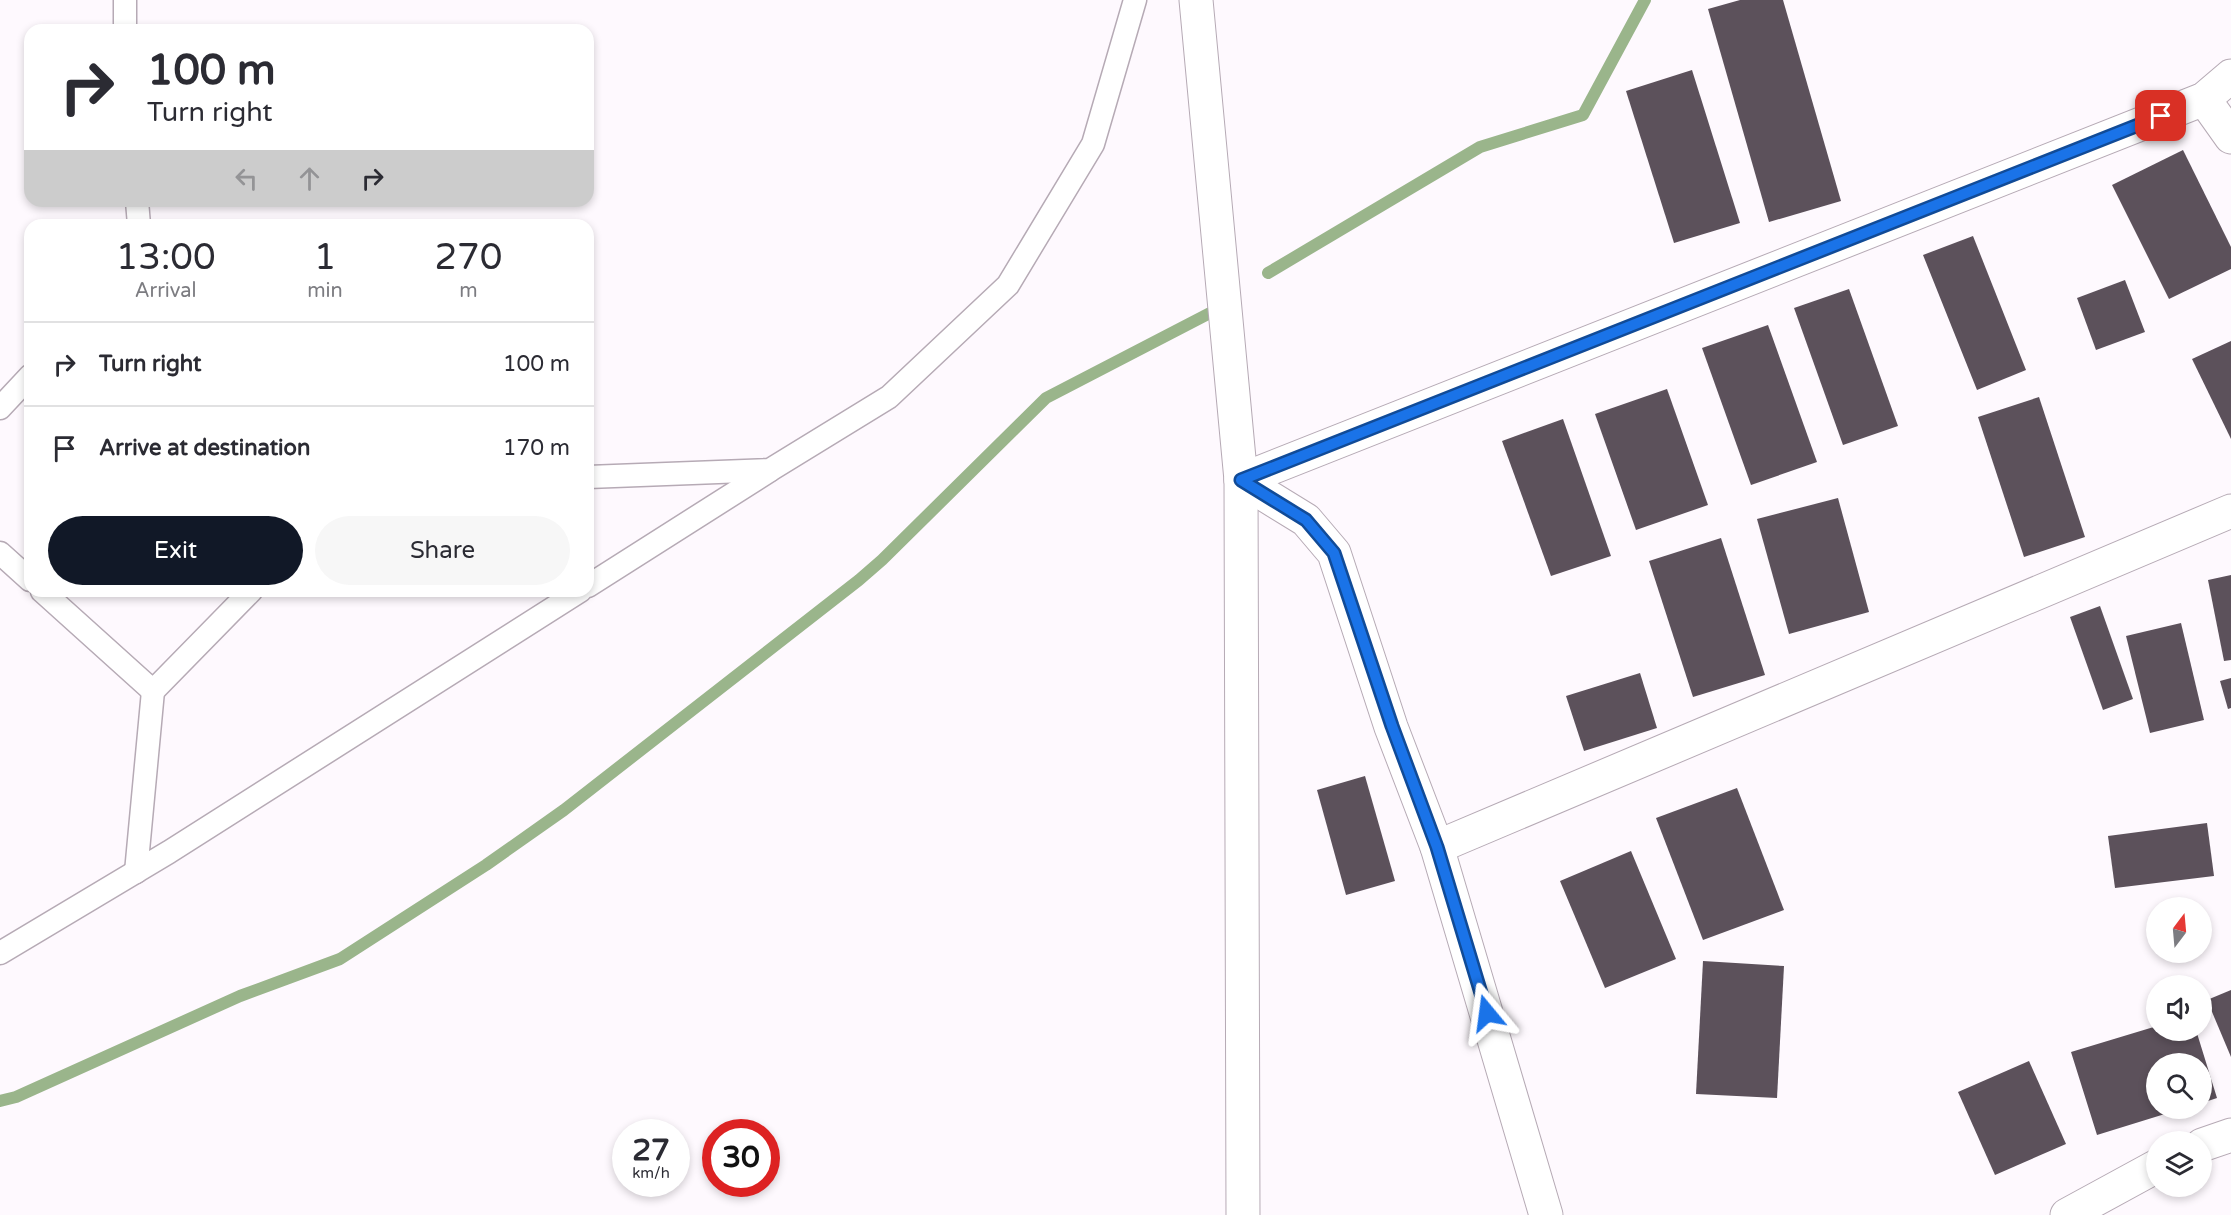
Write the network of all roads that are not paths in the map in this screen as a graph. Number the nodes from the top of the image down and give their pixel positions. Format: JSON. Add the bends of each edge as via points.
{"nodes":[{"id":1,"x":125,"y":0,"type":"edge"},
{"id":2,"x":1196,"y":0,"type":"edge"},
{"id":3,"x":1134,"y":1,"type":"edge"},
{"id":4,"x":125,"y":24,"type":"edge"},
{"id":5,"x":2231,"y":76,"type":"edge"},
{"id":6,"x":2204,"y":99,"type":"junction"},
{"id":7,"x":2231,"y":137,"type":"edge"},
{"id":8,"x":24,"y":382,"type":"edge"},
{"id":9,"x":0,"y":408,"type":"edge"},
{"id":10,"x":770,"y":470,"type":"junction"},
{"id":11,"x":594,"y":477,"type":"edge"},
{"id":12,"x":1241,"y":480,"type":"junction"},
{"id":13,"x":2231,"y":511,"type":"edge"},
{"id":14,"x":0,"y":553,"type":"edge"},
{"id":15,"x":24,"y":575,"type":"edge"},
{"id":16,"x":594,"y":582,"type":"edge"},
{"id":17,"x":49,"y":597,"type":"edge"},
{"id":18,"x":245,"y":597,"type":"edge"},
{"id":19,"x":571,"y":597,"type":"edge"},
{"id":20,"x":153,"y":691,"type":"junction"},
{"id":21,"x":1437,"y":847,"type":"junction"},
{"id":22,"x":136,"y":872,"type":"junction"},
{"id":23,"x":0,"y":953,"type":"edge"},
{"id":24,"x":2231,"y":1136,"type":"edge"},
{"id":25,"x":2212,"y":1142,"type":"edge"},
{"id":26,"x":2146,"y":1172,"type":"edge"},
{"id":27,"x":1243,"y":1215,"type":"edge"},
{"id":28,"x":1546,"y":1215,"type":"edge"},
{"id":29,"x":2067,"y":1215,"type":"edge"}],
"edges":[{"from":1,"to":4,"type":"lane"},
{"from":2,"to":12,"type":"street"},
{"from":3,"to":10,"type":"lane","via":[[1093,144],[1008,285],[889,397]]},
{"from":5,"to":6,"type":"street"},
{"from":6,"to":7,"type":"street"},
{"from":6,"to":12,"type":"street"},
{"from":8,"to":9,"type":"lane"},
{"from":10,"to":11,"type":"lane"},
{"from":10,"to":16,"type":"lane"},
{"from":12,"to":21,"type":"street","via":[[1306,520],[1334,553]]},
{"from":12,"to":27,"type":"street"},
{"from":13,"to":21,"type":"street"},
{"from":14,"to":15,"type":"lane"},
{"from":17,"to":20,"type":"lane"},
{"from":18,"to":20,"type":"lane"},
{"from":19,"to":22,"type":"lane"},
{"from":20,"to":22,"type":"lane"},
{"from":21,"to":28,"type":"street"},
{"from":22,"to":23,"type":"lane"},
{"from":24,"to":25,"type":"street"},
{"from":26,"to":29,"type":"street"}]}
